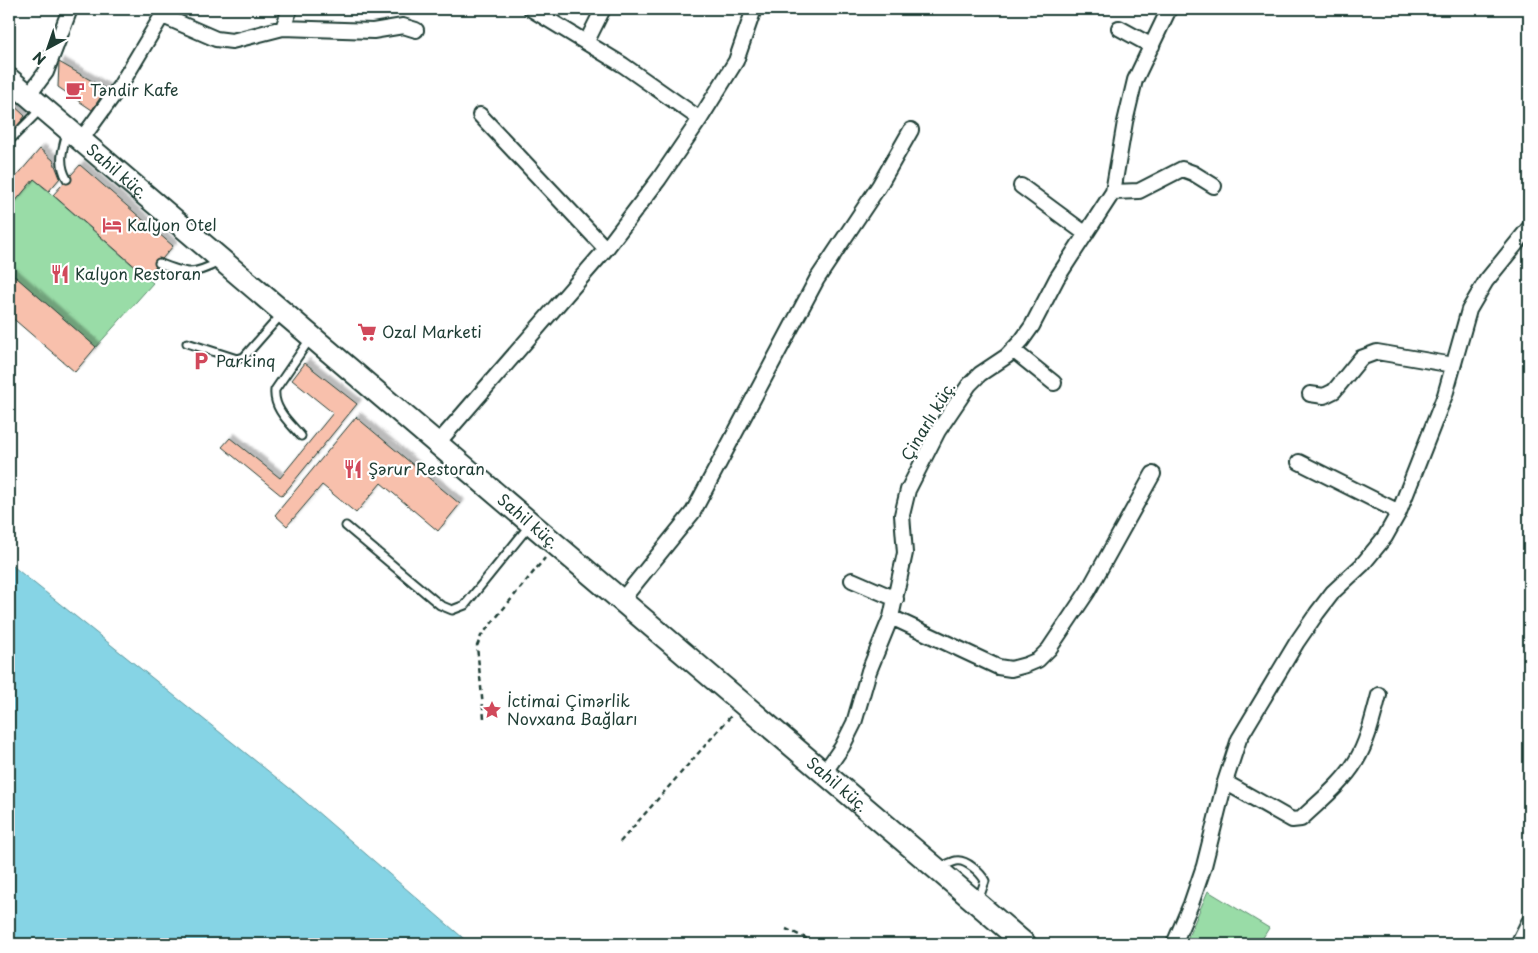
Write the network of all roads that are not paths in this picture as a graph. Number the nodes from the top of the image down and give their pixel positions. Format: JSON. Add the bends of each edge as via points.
{"nodes":[{"id":1,"x":70,"y":9,"type":"edge"},
{"id":2,"x":290,"y":9,"type":"edge"},
{"id":3,"x":530,"y":9,"type":"edge"},
{"id":4,"x":603,"y":9,"type":"edge"},
{"id":5,"x":754,"y":9,"type":"edge"},
{"id":6,"x":1169,"y":9,"type":"edge"},
{"id":7,"x":165,"y":12,"type":"edge"},
{"id":8,"x":283,"y":28,"type":"junction"},
{"id":9,"x":1119,"y":28,"type":"dead end"},
{"id":10,"x":416,"y":30,"type":"dead end"},
{"id":11,"x":587,"y":42,"type":"junction"},
{"id":12,"x":1152,"y":46,"type":"junction"},
{"id":13,"x":9,"y":79,"type":"edge"},
{"id":14,"x":35,"y":102,"type":"junction"},
{"id":15,"x":480,"y":115,"type":"dead end"},
{"id":16,"x":700,"y":119,"type":"junction"},
{"id":17,"x":911,"y":130,"type":"dead end"},
{"id":18,"x":74,"y":135,"type":"junction"},
{"id":19,"x":9,"y":141,"type":"edge"},
{"id":20,"x":67,"y":179,"type":"dead end"},
{"id":21,"x":1021,"y":186,"type":"dead end"},
{"id":22,"x":1214,"y":186,"type":"dead end"},
{"id":23,"x":1113,"y":192,"type":"junction"},
{"id":24,"x":1529,"y":228,"type":"edge"},
{"id":25,"x":1086,"y":234,"type":"junction"},
{"id":26,"x":606,"y":249,"type":"junction"},
{"id":27,"x":222,"y":261,"type":"junction"},
{"id":28,"x":159,"y":263,"type":"dead end"},
{"id":29,"x":283,"y":313,"type":"junction"},
{"id":30,"x":311,"y":336,"type":"junction"},
{"id":31,"x":187,"y":343,"type":"dead end"},
{"id":32,"x":1013,"y":350,"type":"junction"},
{"id":33,"x":1453,"y":365,"type":"junction"},
{"id":34,"x":1054,"y":383,"type":"dead end"},
{"id":35,"x":1310,"y":394,"type":"dead end"},
{"id":36,"x":301,"y":436,"type":"dead end"},
{"id":37,"x":437,"y":444,"type":"junction"},
{"id":38,"x":1299,"y":462,"type":"dead end"},
{"id":39,"x":1153,"y":474,"type":"dead end"},
{"id":40,"x":1399,"y":512,"type":"junction"},
{"id":41,"x":531,"y":523,"type":"junction"},
{"id":42,"x":346,"y":526,"type":"dead end"},
{"id":43,"x":852,"y":580,"type":"dead end"},
{"id":44,"x":896,"y":599,"type":"junction"},
{"id":45,"x":621,"y":601,"type":"junction"},
{"id":46,"x":891,"y":617,"type":"junction"},
{"id":47,"x":1379,"y":695,"type":"dead end"},
{"id":48,"x":824,"y":773,"type":"junction"},
{"id":49,"x":1225,"y":782,"type":"junction"},
{"id":50,"x":1529,"y":922,"type":"edge"},
{"id":51,"x":1025,"y":944,"type":"edge"},
{"id":52,"x":1174,"y":944,"type":"edge"},
{"id":53,"x":1518,"y":944,"type":"edge"}],
"edges":[{"from":1,"to":14,"type":"street"},
{"from":2,"to":8,"type":"street"},
{"from":3,"to":11,"type":"street"},
{"from":4,"to":11,"type":"street"},
{"from":5,"to":16,"type":"street","via":[[736,61]]},
{"from":6,"to":12,"type":"street","name":"Çinarlı küç."},
{"from":7,"to":8,"type":"street","via":[[216,39],[232,41]]},
{"from":7,"to":18,"type":"street","via":[[120,86]]},
{"from":8,"to":10,"type":"street","via":[[373,31],[403,26]]},
{"from":9,"to":12,"type":"street"},
{"from":11,"to":16,"type":"street"},
{"from":12,"to":23,"type":"street","name":"Çinarlı küç.","via":[[1135,80],[1128,105]]},
{"from":13,"to":14,"type":"main road","name":"Sahil küç."},
{"from":14,"to":18,"type":"main road","name":"Sahil küç."},
{"from":14,"to":19,"type":"lane"},
{"from":15,"to":26,"type":"street"},
{"from":16,"to":26,"type":"street"},
{"from":17,"to":45,"type":"street","via":[[879,186],[817,279],[693,512]]},
{"from":18,"to":20,"type":"lane","via":[[61,155],[61,169]]},
{"from":18,"to":27,"type":"main road","name":"Sahil küç."},
{"from":21,"to":25,"type":"street"},
{"from":22,"to":23,"type":"street","via":[[1193,172],[1182,169],[1139,191]]},
{"from":23,"to":25,"type":"street","name":"Çinarlı küç."},
{"from":24,"to":33,"type":"street","via":[[1486,281],[1469,310]]},
{"from":25,"to":32,"type":"street","name":"Çinarlı küç.","via":[[1056,278],[1032,326]]},
{"from":26,"to":37,"type":"street"},
{"from":27,"to":28,"type":"lane","via":[[193,273]]},
{"from":27,"to":29,"type":"main road","name":"Sahil küç."},
{"from":29,"to":30,"type":"main road","name":"Sahil küç."},
{"from":29,"to":31,"type":"lane","via":[[244,357],[238,359]]},
{"from":30,"to":36,"type":"lane","via":[[275,390],[274,398]]},
{"from":30,"to":37,"type":"main road","name":"Sahil küç."},
{"from":32,"to":34,"type":"street"},
{"from":32,"to":44,"type":"street","name":"Çinarlı küç.","via":[[969,385],[938,432],[908,490],[902,516],[904,553]]},
{"from":33,"to":35,"type":"street","via":[[1377,352],[1361,358],[1334,391],[1324,396]]},
{"from":33,"to":40,"type":"street","via":[[1445,395]]},
{"from":37,"to":41,"type":"main road","name":"Sahil küç."},
{"from":38,"to":40,"type":"street"},
{"from":39,"to":46,"type":"street","via":[[1088,591],[1038,660],[1011,669],[998,667]]},
{"from":40,"to":49,"type":"street","via":[[1385,538],[1333,592],[1297,642],[1240,739]]},
{"from":41,"to":42,"type":"lane","via":[[465,606],[452,610],[440,605]]},
{"from":41,"to":45,"type":"main road","name":"Sahil küç."},
{"from":43,"to":44,"type":"street"},
{"from":44,"to":46,"type":"street","name":"Çinarlı küç."},
{"from":45,"to":48,"type":"main road","name":"Sahil küç."},
{"from":46,"to":48,"type":"street","name":"Çinarlı küç.","via":[[869,671],[854,723]]},
{"from":47,"to":49,"type":"street","via":[[1356,761],[1301,819],[1292,820]]},
{"from":48,"to":51,"type":"main road","name":"Sahil küç."},
{"from":49,"to":52,"type":"street","via":[[1204,866]]},
{"from":50,"to":53,"type":"street"}]}
